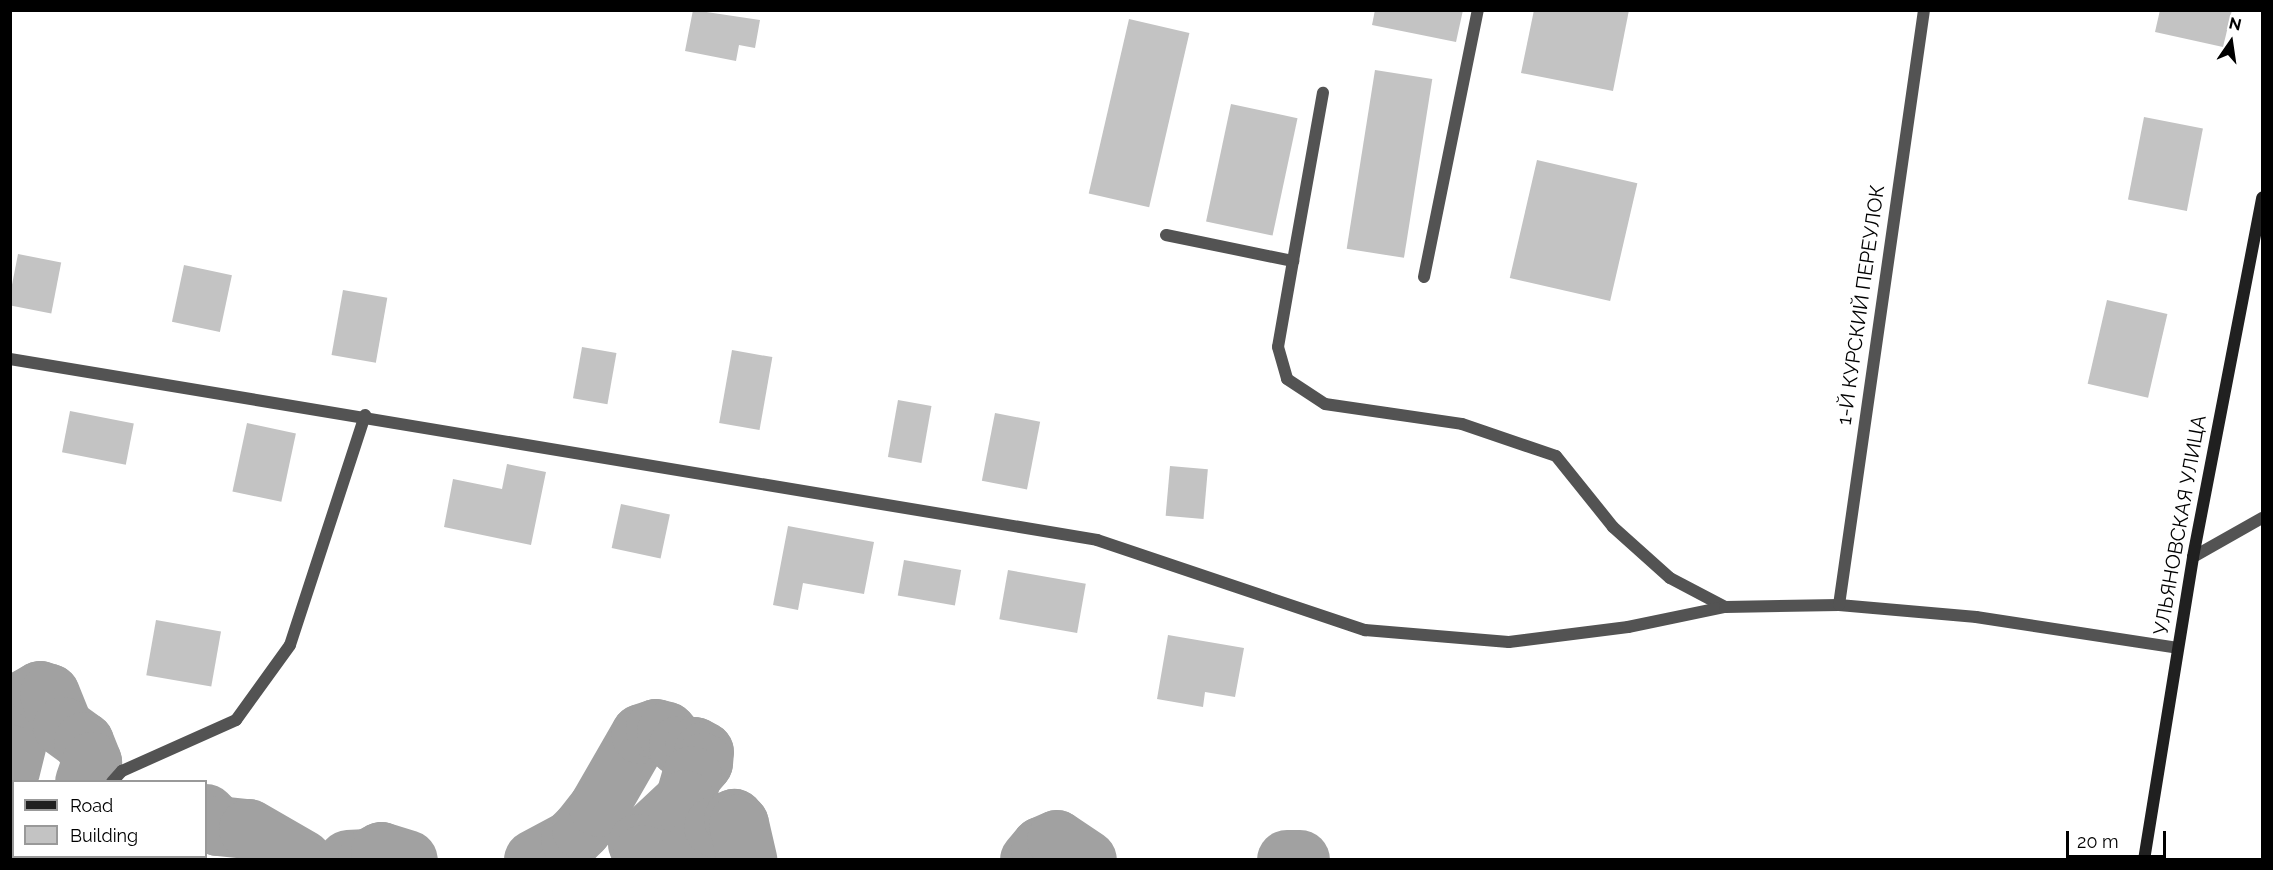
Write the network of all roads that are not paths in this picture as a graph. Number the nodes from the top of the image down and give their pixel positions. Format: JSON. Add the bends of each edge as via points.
{"nodes":[{"id":1,"x":1478,"y":10,"type":"edge"},
{"id":2,"x":1924,"y":10,"type":"edge"},
{"id":3,"x":1323,"y":93,"type":"dead end"},
{"id":4,"x":2262,"y":198,"type":"edge"},
{"id":5,"x":1166,"y":235,"type":"dead end"},
{"id":6,"x":1293,"y":261,"type":"junction"},
{"id":7,"x":1424,"y":277,"type":"dead end"},
{"id":8,"x":10,"y":359,"type":"edge"},
{"id":9,"x":365,"y":415,"type":"junction"},
{"id":10,"x":2262,"y":518,"type":"edge"},
{"id":11,"x":2193,"y":557,"type":"junction"},
{"id":12,"x":1839,"y":605,"type":"junction"},
{"id":13,"x":1725,"y":607,"type":"junction"},
{"id":14,"x":2178,"y":648,"type":"junction"},
{"id":15,"x":114,"y":780,"type":"edge"},
{"id":16,"x":2144,"y":860,"type":"edge"}],
"edges":[{"from":1,"to":7,"type":"street"},
{"from":2,"to":12,"type":"street","name":"1-Й КУРСКИЙ ПЕРЕУЛОК"},
{"from":3,"to":6,"type":"street"},
{"from":4,"to":11,"type":"main road","name":"УЛЬЯНОВСКАЯ УЛИЦА"},
{"from":5,"to":6,"type":"street"},
{"from":6,"to":13,"type":"street","via":[[1278,347],[1287,379],[1325,404],[1462,424],[1556,456],[1613,527],[1670,578]]},
{"from":8,"to":9,"type":"street"},
{"from":9,"to":13,"type":"street","via":[[1097,540],[1365,630],[1509,642],[1628,627]]},
{"from":9,"to":15,"type":"street","via":[[290,645],[236,720],[122,771]]},
{"from":10,"to":11,"type":"street"},
{"from":11,"to":14,"type":"main road","name":"УЛЬЯНОВСКАЯ УЛИЦА"},
{"from":12,"to":13,"type":"street"},
{"from":12,"to":14,"type":"street","via":[[1976,617]]},
{"from":14,"to":16,"type":"main road","name":"УЛЬЯНОВСКАЯ УЛИЦА"}]}
